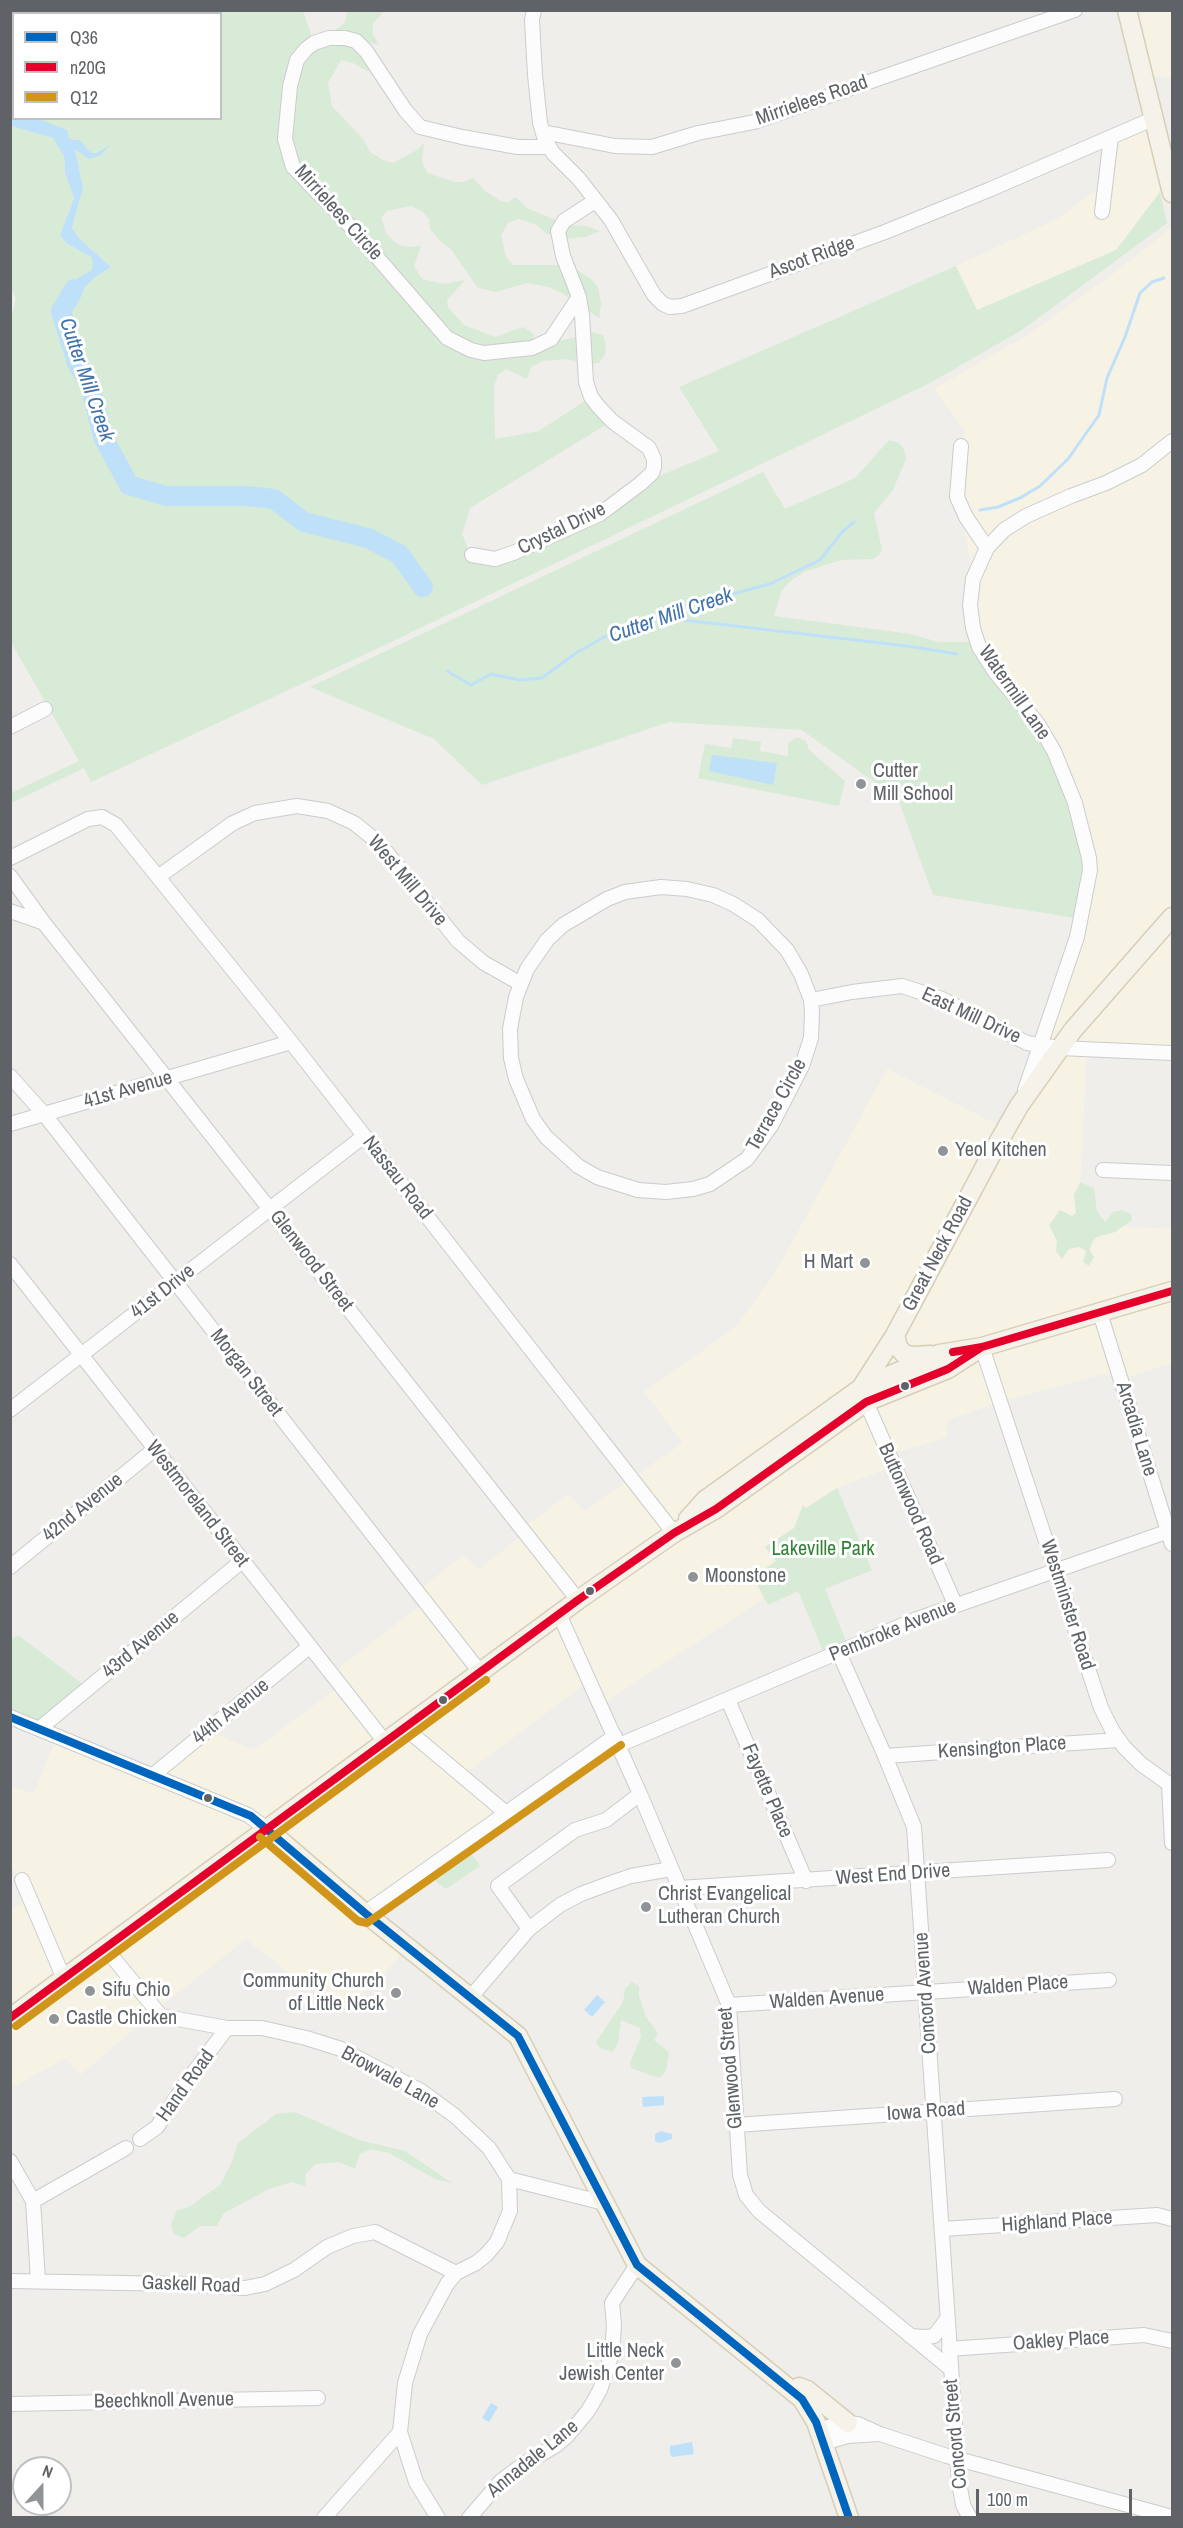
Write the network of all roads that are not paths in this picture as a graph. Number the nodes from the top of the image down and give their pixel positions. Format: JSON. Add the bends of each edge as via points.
{"nodes":[{"id":1,"x":534,"y":10,"type":"edge"},
{"id":2,"x":1075,"y":10,"type":"edge"},
{"id":3,"x":1127,"y":10,"type":"edge"},
{"id":4,"x":1155,"y":118,"type":"junction"},
{"id":5,"x":543,"y":132,"type":"junction"},
{"id":6,"x":1111,"y":137,"type":"junction"},
{"id":7,"x":549,"y":147,"type":"junction"},
{"id":8,"x":1173,"y":193,"type":"edge"},
{"id":9,"x":595,"y":201,"type":"junction"},
{"id":10,"x":1102,"y":212,"type":"dead end"},
{"id":11,"x":579,"y":297,"type":"junction"},
{"id":12,"x":1173,"y":441,"type":"edge"},
{"id":13,"x":961,"y":446,"type":"dead end"},
{"id":14,"x":987,"y":548,"type":"junction"},
{"id":15,"x":472,"y":555,"type":"dead end"},
{"id":16,"x":45,"y":710,"type":"dead end"},
{"id":17,"x":10,"y":727,"type":"edge"},
{"id":18,"x":10,"y":858,"type":"edge"},
{"id":19,"x":10,"y":876,"type":"edge"},
{"id":20,"x":158,"y":877,"type":"junction"},
{"id":21,"x":10,"y":911,"type":"edge"},
{"id":22,"x":1173,"y":917,"type":"edge"},
{"id":23,"x":44,"y":923,"type":"junction"},
{"id":24,"x":521,"y":984,"type":"junction"},
{"id":25,"x":811,"y":1000,"type":"junction"},
{"id":26,"x":291,"y":1042,"type":"junction"},
{"id":27,"x":1040,"y":1046,"type":"junction"},
{"id":28,"x":1060,"y":1048,"type":"junction"},
{"id":29,"x":1173,"y":1053,"type":"edge"},
{"id":30,"x":10,"y":1076,"type":"edge"},
{"id":31,"x":168,"y":1078,"type":"junction"},
{"id":32,"x":1019,"y":1106,"type":"junction"},
{"id":33,"x":44,"y":1114,"type":"junction"},
{"id":34,"x":10,"y":1124,"type":"edge"},
{"id":35,"x":364,"y":1136,"type":"junction"},
{"id":36,"x":1103,"y":1170,"type":"dead end"},
{"id":37,"x":1173,"y":1173,"type":"edge"},
{"id":38,"x":270,"y":1209,"type":"junction"},
{"id":39,"x":10,"y":1264,"type":"edge"},
{"id":40,"x":176,"y":1282,"type":"junction"},
{"id":41,"x":1173,"y":1291,"type":"edge"},
{"id":42,"x":1100,"y":1313,"type":"junction"},
{"id":43,"x":895,"y":1335,"type":"junction"},
{"id":44,"x":982,"y":1347,"type":"junction"},
{"id":45,"x":939,"y":1354,"type":"junction"},
{"id":46,"x":82,"y":1356,"type":"junction"},
{"id":47,"x":864,"y":1395,"type":"junction"},
{"id":48,"x":10,"y":1410,"type":"edge"},
{"id":49,"x":155,"y":1449,"type":"junction"},
{"id":50,"x":674,"y":1533,"type":"junction"},
{"id":51,"x":1171,"y":1535,"type":"edge"},
{"id":52,"x":242,"y":1561,"type":"junction"},
{"id":53,"x":10,"y":1567,"type":"edge"},
{"id":54,"x":1056,"y":1572,"type":"junction"},
{"id":55,"x":578,"y":1600,"type":"junction"},
{"id":56,"x":955,"y":1604,"type":"junction"},
{"id":57,"x":559,"y":1614,"type":"junction"},
{"id":58,"x":309,"y":1647,"type":"junction"},
{"id":59,"x":839,"y":1653,"type":"junction"},
{"id":60,"x":480,"y":1672,"type":"junction"},
{"id":61,"x":728,"y":1700,"type":"junction"},
{"id":62,"x":10,"y":1717,"type":"edge"},
{"id":63,"x":405,"y":1728,"type":"junction"},
{"id":64,"x":39,"y":1729,"type":"junction"},
{"id":65,"x":1118,"y":1740,"type":"junction"},
{"id":66,"x":617,"y":1741,"type":"junction"},
{"id":67,"x":386,"y":1742,"type":"junction"},
{"id":68,"x":885,"y":1756,"type":"junction"},
{"id":69,"x":152,"y":1776,"type":"junction"},
{"id":70,"x":1171,"y":1785,"type":"edge"},
{"id":71,"x":640,"y":1794,"type":"junction"},
{"id":72,"x":506,"y":1813,"type":"junction"},
{"id":73,"x":267,"y":1829,"type":"junction"},
{"id":74,"x":1173,"y":1843,"type":"edge"},
{"id":75,"x":1108,"y":1860,"type":"dead end"},
{"id":76,"x":671,"y":1869,"type":"junction"},
{"id":77,"x":918,"y":1874,"type":"junction"},
{"id":78,"x":22,"y":1880,"type":"dead end"},
{"id":79,"x":806,"y":1881,"type":"junction"},
{"id":80,"x":679,"y":1888,"type":"junction"},
{"id":81,"x":365,"y":1912,"type":"junction"},
{"id":82,"x":529,"y":1929,"type":"junction"},
{"id":83,"x":105,"y":1948,"type":"junction"},
{"id":84,"x":64,"y":1979,"type":"junction"},
{"id":85,"x":1109,"y":1980,"type":"dead end"},
{"id":86,"x":926,"y":1992,"type":"junction"},
{"id":87,"x":470,"y":1998,"type":"junction"},
{"id":88,"x":729,"y":2006,"type":"junction"},
{"id":89,"x":10,"y":2018,"type":"edge"},
{"id":90,"x":227,"y":2028,"type":"junction"},
{"id":91,"x":1115,"y":2099,"type":"dead end"},
{"id":92,"x":934,"y":2111,"type":"junction"},
{"id":93,"x":736,"y":2125,"type":"junction"},
{"id":94,"x":140,"y":2139,"type":"dead end"},
{"id":95,"x":126,"y":2148,"type":"dead end"},
{"id":96,"x":10,"y":2161,"type":"edge"},
{"id":97,"x":509,"y":2179,"type":"junction"},
{"id":98,"x":33,"y":2201,"type":"junction"},
{"id":99,"x":604,"y":2203,"type":"junction"},
{"id":100,"x":1173,"y":2219,"type":"edge"},
{"id":101,"x":942,"y":2229,"type":"junction"},
{"id":102,"x":638,"y":2265,"type":"junction"},
{"id":103,"x":456,"y":2273,"type":"junction"},
{"id":104,"x":38,"y":2280,"type":"junction"},
{"id":105,"x":10,"y":2281,"type":"edge"},
{"id":106,"x":947,"y":2319,"type":"junction"},
{"id":107,"x":910,"y":2336,"type":"junction"},
{"id":108,"x":1173,"y":2341,"type":"edge"},
{"id":109,"x":949,"y":2349,"type":"junction"},
{"id":110,"x":951,"y":2369,"type":"junction"},
{"id":111,"x":783,"y":2381,"type":"junction"},
{"id":112,"x":318,"y":2398,"type":"dead end"},
{"id":113,"x":10,"y":2404,"type":"edge"},
{"id":114,"x":848,"y":2423,"type":"junction"},
{"id":115,"x":400,"y":2433,"type":"junction"},
{"id":116,"x":880,"y":2434,"type":"junction"},
{"id":117,"x":821,"y":2437,"type":"junction"},
{"id":118,"x":958,"y":2459,"type":"junction"},
{"id":119,"x":847,"y":2515,"type":"edge"},
{"id":120,"x":324,"y":2517,"type":"edge"},
{"id":121,"x":438,"y":2517,"type":"edge"},
{"id":122,"x":469,"y":2517,"type":"edge"},
{"id":123,"x":970,"y":2517,"type":"edge"},
{"id":124,"x":1173,"y":2517,"type":"edge"}],
"edges":[{"from":1,"to":5,"type":"street","name":"Ascot Ridge","via":[[534,64]]},
{"from":2,"to":5,"type":"street","name":"Mirrielees Road","via":[[754,122],[652,147],[615,146]]},
{"from":3,"to":4,"type":"main road"},
{"from":4,"to":6,"type":"street","name":"Ascot Ridge"},
{"from":4,"to":8,"type":"main road"},
{"from":5,"to":7,"type":"street","name":"Ascot Ridge"},
{"from":6,"to":9,"type":"street","name":"Ascot Ridge","via":[[885,232],[679,307],[663,303],[654,295],[611,220]]},
{"from":6,"to":10,"type":"street"},
{"from":7,"to":9,"type":"street","name":"Ascot Ridge"},
{"from":7,"to":11,"type":"street","name":"Mirrielees Circle","via":[[518,147],[420,127],[356,41],[329,38],[314,43],[297,60],[290,86],[285,139],[293,166],[358,234],[447,338],[484,353],[531,348],[551,339]]},
{"from":9,"to":11,"type":"street","via":[[564,221],[558,231]]},
{"from":11,"to":15,"type":"street","name":"Crystal Drive","via":[[586,382],[591,397],[612,421],[649,448],[654,459],[652,473],[600,514],[532,547],[495,559]]},
{"from":12,"to":14,"type":"street","name":"Watermill Lane","via":[[1142,465],[1035,512],[1004,530]]},
{"from":13,"to":14,"type":"street","via":[[957,497]]},
{"from":14,"to":27,"type":"street","name":"Watermill Lane","via":[[973,579],[970,605],[978,647],[1038,724],[1054,751],[1075,803],[1089,858],[1077,937]]},
{"from":16,"to":17,"type":"street"},
{"from":18,"to":20,"type":"street","name":"Nassau Road","via":[[88,819],[102,817],[116,825]]},
{"from":19,"to":23,"type":"street","name":"Glenwood Street"},
{"from":20,"to":24,"type":"street","name":"West Mill Drive","via":[[234,823],[255,813],[297,806],[328,811],[354,823],[379,843],[458,941],[484,963]]},
{"from":20,"to":26,"type":"street","name":"Nassau Road"},
{"from":21,"to":23,"type":"street"},
{"from":22,"to":28,"type":"main road","name":"Great Neck Road"},
{"from":23,"to":31,"type":"street","name":"Glenwood Street"},
{"from":24,"to":25,"type":"street","name":"Terrace Circle","via":[[537,952],[563,925],[625,892],[662,887],[712,895],[758,920],[787,950]]},
{"from":24,"to":25,"type":"street","name":"Terrace Circle","via":[[510,1029],[512,1058],[519,1089],[533,1119],[561,1152],[597,1176],[638,1190],[666,1192],[710,1184],[747,1159],[759,1144],[802,1066],[811,1038]]},
{"from":25,"to":27,"type":"street","name":"East Mill Drive","via":[[902,986],[942,999]]},
{"from":26,"to":31,"type":"street","name":"41st Avenue"},
{"from":26,"to":35,"type":"street","name":"Nassau Road"},
{"from":27,"to":28,"type":"street","name":"East Mill Drive"},
{"from":27,"to":32,"type":"street","name":"Great Neck Road"},
{"from":28,"to":29,"type":"street","name":"East Mill Drive"},
{"from":28,"to":32,"type":"main road","name":"Great Neck Road"},
{"from":30,"to":33,"type":"street","name":"Morgan Street"},
{"from":31,"to":33,"type":"street","name":"41st Avenue"},
{"from":31,"to":38,"type":"street","name":"Glenwood Street"},
{"from":32,"to":43,"type":"main road","name":"Great Neck Road"},
{"from":33,"to":34,"type":"street","name":"41st Avenue"},
{"from":33,"to":40,"type":"street","name":"Morgan Street"},
{"from":35,"to":38,"type":"street","name":"41st Drive"},
{"from":35,"to":50,"type":"street","name":"Nassau Road"},
{"from":36,"to":37,"type":"street"},
{"from":38,"to":40,"type":"street","name":"41st Drive"},
{"from":38,"to":55,"type":"street","name":"Glenwood Street"},
{"from":39,"to":46,"type":"street","name":"Westmoreland Street"},
{"from":40,"to":46,"type":"street","name":"41st Drive"},
{"from":40,"to":60,"type":"street","name":"Morgan Street"},
{"from":41,"to":42,"type":"main road"},
{"from":42,"to":44,"type":"main road"},
{"from":42,"to":51,"type":"street","name":"Arcadia Lane"},
{"from":43,"to":45,"type":"main road","via":[[904,1354]]},
{"from":43,"to":47,"type":"main road","name":"Great Neck Road"},
{"from":44,"to":45,"type":"main road"},
{"from":44,"to":47,"type":"main road","via":[[948,1369]]},
{"from":44,"to":54,"type":"street","name":"Westminster Road"},
{"from":45,"to":47,"type":"main road"},
{"from":46,"to":48,"type":"street","name":"41st Drive"},
{"from":46,"to":49,"type":"street","name":"Westmoreland Street"},
{"from":47,"to":50,"type":"main road","via":[[705,1500]]},
{"from":47,"to":56,"type":"street","name":"Buttonwood Road"},
{"from":49,"to":52,"type":"street","name":"Westmoreland Street"},
{"from":49,"to":53,"type":"street","name":"42nd Avenue"},
{"from":50,"to":55,"type":"main road"},
{"from":51,"to":54,"type":"street","name":"Pembroke Avenue"},
{"from":52,"to":58,"type":"street","name":"Westmoreland Street"},
{"from":52,"to":64,"type":"street","name":"43rd Avenue"},
{"from":54,"to":56,"type":"street","name":"Pembroke Avenue"},
{"from":54,"to":65,"type":"street","name":"Westminster Road","via":[[1101,1708]]},
{"from":55,"to":57,"type":"main road"},
{"from":56,"to":59,"type":"street","name":"Pembroke Avenue"},
{"from":57,"to":60,"type":"main road"},
{"from":57,"to":66,"type":"street","name":"Glenwood Street"},
{"from":58,"to":67,"type":"street","name":"Westmoreland Street"},
{"from":58,"to":69,"type":"street","name":"44th Avenue"},
{"from":59,"to":61,"type":"street","name":"Pembroke Avenue"},
{"from":59,"to":68,"type":"street","name":"Concord Avenue"},
{"from":60,"to":63,"type":"main road"},
{"from":61,"to":66,"type":"street","name":"Pembroke Avenue"},
{"from":61,"to":79,"type":"street","name":"Fayette Place"},
{"from":62,"to":64,"type":"street"},
{"from":63,"to":67,"type":"main road"},
{"from":63,"to":72,"type":"street"},
{"from":64,"to":69,"type":"street"},
{"from":65,"to":68,"type":"street","name":"Kensington Place"},
{"from":65,"to":70,"type":"street","name":"Westminster Road","via":[[1141,1764]]},
{"from":66,"to":71,"type":"street","name":"Glenwood Street"},
{"from":66,"to":72,"type":"street","name":"Pembroke Avenue"},
{"from":67,"to":73,"type":"main road"},
{"from":68,"to":77,"type":"street","name":"Concord Avenue","via":[[913,1824]]},
{"from":69,"to":73,"type":"street","via":[[251,1816]]},
{"from":70,"to":74,"type":"street","name":"Westminster Road"},
{"from":71,"to":76,"type":"street","name":"Glenwood Street"},
{"from":71,"to":82,"type":"street","via":[[606,1820],[575,1830],[498,1886]]},
{"from":72,"to":81,"type":"street","name":"Pembroke Avenue"},
{"from":73,"to":81,"type":"main road"},
{"from":73,"to":83,"type":"main road"},
{"from":75,"to":77,"type":"street","name":"West End Drive"},
{"from":76,"to":80,"type":"street","name":"Glenwood Street"},
{"from":76,"to":82,"type":"street","via":[[631,1876],[581,1894]]},
{"from":77,"to":79,"type":"street","name":"West End Drive"},
{"from":77,"to":86,"type":"street","name":"Concord Avenue"},
{"from":78,"to":84,"type":"street"},
{"from":79,"to":80,"type":"street","name":"West End Drive"},
{"from":80,"to":88,"type":"street","name":"Glenwood Street"},
{"from":81,"to":87,"type":"main road"},
{"from":82,"to":87,"type":"street"},
{"from":83,"to":84,"type":"main road"},
{"from":83,"to":90,"type":"street","name":"Browvale Lane","via":[[161,2016]]},
{"from":84,"to":89,"type":"main road"},
{"from":85,"to":86,"type":"street","name":"Walden Place"},
{"from":86,"to":88,"type":"street","name":"Walden Avenue"},
{"from":86,"to":92,"type":"street","name":"Concord Avenue"},
{"from":87,"to":99,"type":"main road","via":[[518,2036]]},
{"from":88,"to":93,"type":"street","name":"Glenwood Street"},
{"from":90,"to":94,"type":"street","name":"Hand Road","via":[[157,2127]]},
{"from":90,"to":97,"type":"street","name":"Browvale Lane","via":[[262,2028],[341,2049],[421,2091],[489,2148]]},
{"from":91,"to":92,"type":"street","name":"Iowa Road"},
{"from":92,"to":93,"type":"street","name":"Iowa Road"},
{"from":92,"to":101,"type":"street","name":"Concord Avenue"},
{"from":93,"to":107,"type":"street","name":"Glenwood Street","via":[[740,2175],[752,2203]]},
{"from":95,"to":98,"type":"street"},
{"from":96,"to":98,"type":"street"},
{"from":97,"to":99,"type":"street"},
{"from":97,"to":103,"type":"street","via":[[510,2211],[497,2242],[476,2263]]},
{"from":98,"to":104,"type":"street"},
{"from":99,"to":102,"type":"main road"},
{"from":100,"to":101,"type":"street","name":"Highland Place","via":[[1157,2215]]},
{"from":101,"to":106,"type":"street","name":"Concord Avenue"},
{"from":102,"to":111,"type":"main road"},
{"from":102,"to":122,"type":"street","name":"Annadale Lane","via":[[612,2303],[612,2353],[600,2390],[588,2411],[555,2446],[501,2481]]},
{"from":103,"to":104,"type":"street","name":"Gaskell Road","via":[[375,2232],[327,2247],[285,2275],[245,2288]]},
{"from":103,"to":115,"type":"street","via":[[429,2313],[411,2360]]},
{"from":104,"to":105,"type":"street","name":"Gaskell Road"},
{"from":106,"to":107,"type":"street","via":[[934,2336]]},
{"from":106,"to":109,"type":"street","name":"Concord Avenue"},
{"from":107,"to":110,"type":"street","name":"Glenwood Street"},
{"from":108,"to":109,"type":"street","name":"Oakley Place","via":[[1144,2335]]},
{"from":109,"to":110,"type":"street","name":"Concord Street"},
{"from":110,"to":118,"type":"street","name":"Concord Street"},
{"from":111,"to":114,"type":"main road","via":[[807,2390]]},
{"from":111,"to":117,"type":"main road","via":[[808,2407]]},
{"from":112,"to":113,"type":"street","name":"Beechknoll Avenue"},
{"from":114,"to":116,"type":"street"},
{"from":114,"to":117,"type":"street"},
{"from":115,"to":120,"type":"street"},
{"from":115,"to":121,"type":"street","via":[[416,2482]]},
{"from":116,"to":117,"type":"street"},
{"from":116,"to":118,"type":"street"},
{"from":117,"to":119,"type":"main road"},
{"from":118,"to":123,"type":"street","name":"Concord Street","via":[[961,2494]]},
{"from":118,"to":124,"type":"street"}]}
